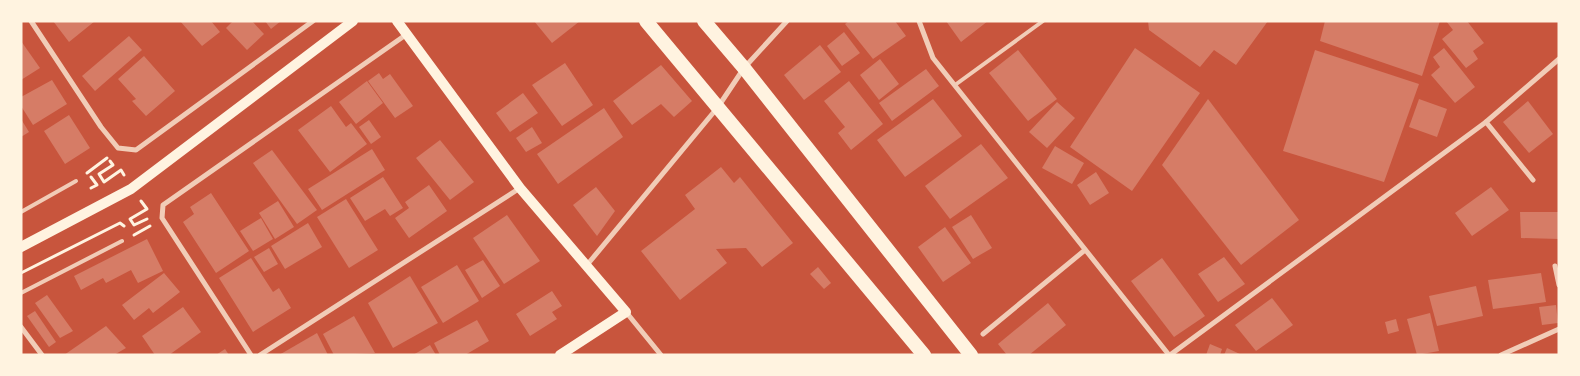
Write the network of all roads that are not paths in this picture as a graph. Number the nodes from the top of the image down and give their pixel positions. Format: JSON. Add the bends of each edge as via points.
{"nodes":[{"id":1,"x":31,"y":21,"type":"edge"},
{"id":2,"x":313,"y":21,"type":"edge"},
{"id":3,"x":353,"y":21,"type":"edge"},
{"id":4,"x":397,"y":21,"type":"edge"},
{"id":5,"x":646,"y":21,"type":"edge"},
{"id":6,"x":704,"y":21,"type":"edge"},
{"id":7,"x":787,"y":21,"type":"edge"},
{"id":8,"x":919,"y":21,"type":"edge"},
{"id":9,"x":1043,"y":21,"type":"edge"},
{"id":10,"x":407,"y":34,"type":"junction"},
{"id":11,"x":1559,"y":59,"type":"edge"},
{"id":12,"x":744,"y":68,"type":"junction"},
{"id":13,"x":954,"y":85,"type":"junction"},
{"id":14,"x":718,"y":108,"type":"junction"},
{"id":15,"x":1486,"y":122,"type":"junction"},
{"id":16,"x":76,"y":180,"type":"road end"},
{"id":17,"x":1533,"y":180,"type":"dead end"},
{"id":18,"x":520,"y":188,"type":"junction"},
{"id":19,"x":21,"y":212,"type":"edge"},
{"id":20,"x":122,"y":241,"type":"road end"},
{"id":21,"x":21,"y":247,"type":"edge"},
{"id":22,"x":1085,"y":250,"type":"junction"},
{"id":23,"x":587,"y":264,"type":"junction"},
{"id":24,"x":1554,"y":266,"type":"dead end"},
{"id":25,"x":1559,"y":285,"type":"edge"},
{"id":26,"x":21,"y":294,"type":"edge"},
{"id":27,"x":626,"y":312,"type":"junction"},
{"id":28,"x":21,"y":327,"type":"edge"},
{"id":29,"x":1559,"y":329,"type":"edge"},
{"id":30,"x":983,"y":334,"type":"dead end"},
{"id":31,"x":42,"y":355,"type":"edge"},
{"id":32,"x":251,"y":355,"type":"edge"},
{"id":33,"x":260,"y":355,"type":"edge"},
{"id":34,"x":560,"y":355,"type":"edge"},
{"id":35,"x":661,"y":355,"type":"edge"},
{"id":36,"x":924,"y":355,"type":"edge"},
{"id":37,"x":971,"y":355,"type":"edge"},
{"id":38,"x":1169,"y":355,"type":"edge"},
{"id":39,"x":1501,"y":355,"type":"edge"}],
"edges":[{"from":1,"to":2,"type":"street","via":[[118,148],[136,150]]},
{"from":3,"to":21,"type":"main road","via":[[131,189]]},
{"from":4,"to":10,"type":"main road"},
{"from":5,"to":14,"type":"highway"},
{"from":6,"to":12,"type":"highway"},
{"from":7,"to":12,"type":"street"},
{"from":8,"to":13,"type":"street","via":[[933,58]]},
{"from":9,"to":13,"type":"lane"},
{"from":10,"to":18,"type":"main road"},
{"from":10,"to":32,"type":"street","via":[[163,205],[162,218]]},
{"from":11,"to":15,"type":"street"},
{"from":12,"to":14,"type":"street"},
{"from":12,"to":37,"type":"highway"},
{"from":13,"to":22,"type":"street"},
{"from":14,"to":23,"type":"street"},
{"from":14,"to":36,"type":"highway"},
{"from":15,"to":17,"type":"street"},
{"from":15,"to":38,"type":"street"},
{"from":16,"to":19,"type":"lane"},
{"from":18,"to":23,"type":"main road"},
{"from":18,"to":33,"type":"street"},
{"from":20,"to":26,"type":"lane"},
{"from":22,"to":30,"type":"street"},
{"from":22,"to":38,"type":"street"},
{"from":23,"to":27,"type":"main road"},
{"from":24,"to":25,"type":"street"},
{"from":27,"to":34,"type":"main road"},
{"from":27,"to":35,"type":"street"},
{"from":28,"to":31,"type":"street"},
{"from":29,"to":39,"type":"street"}]}
